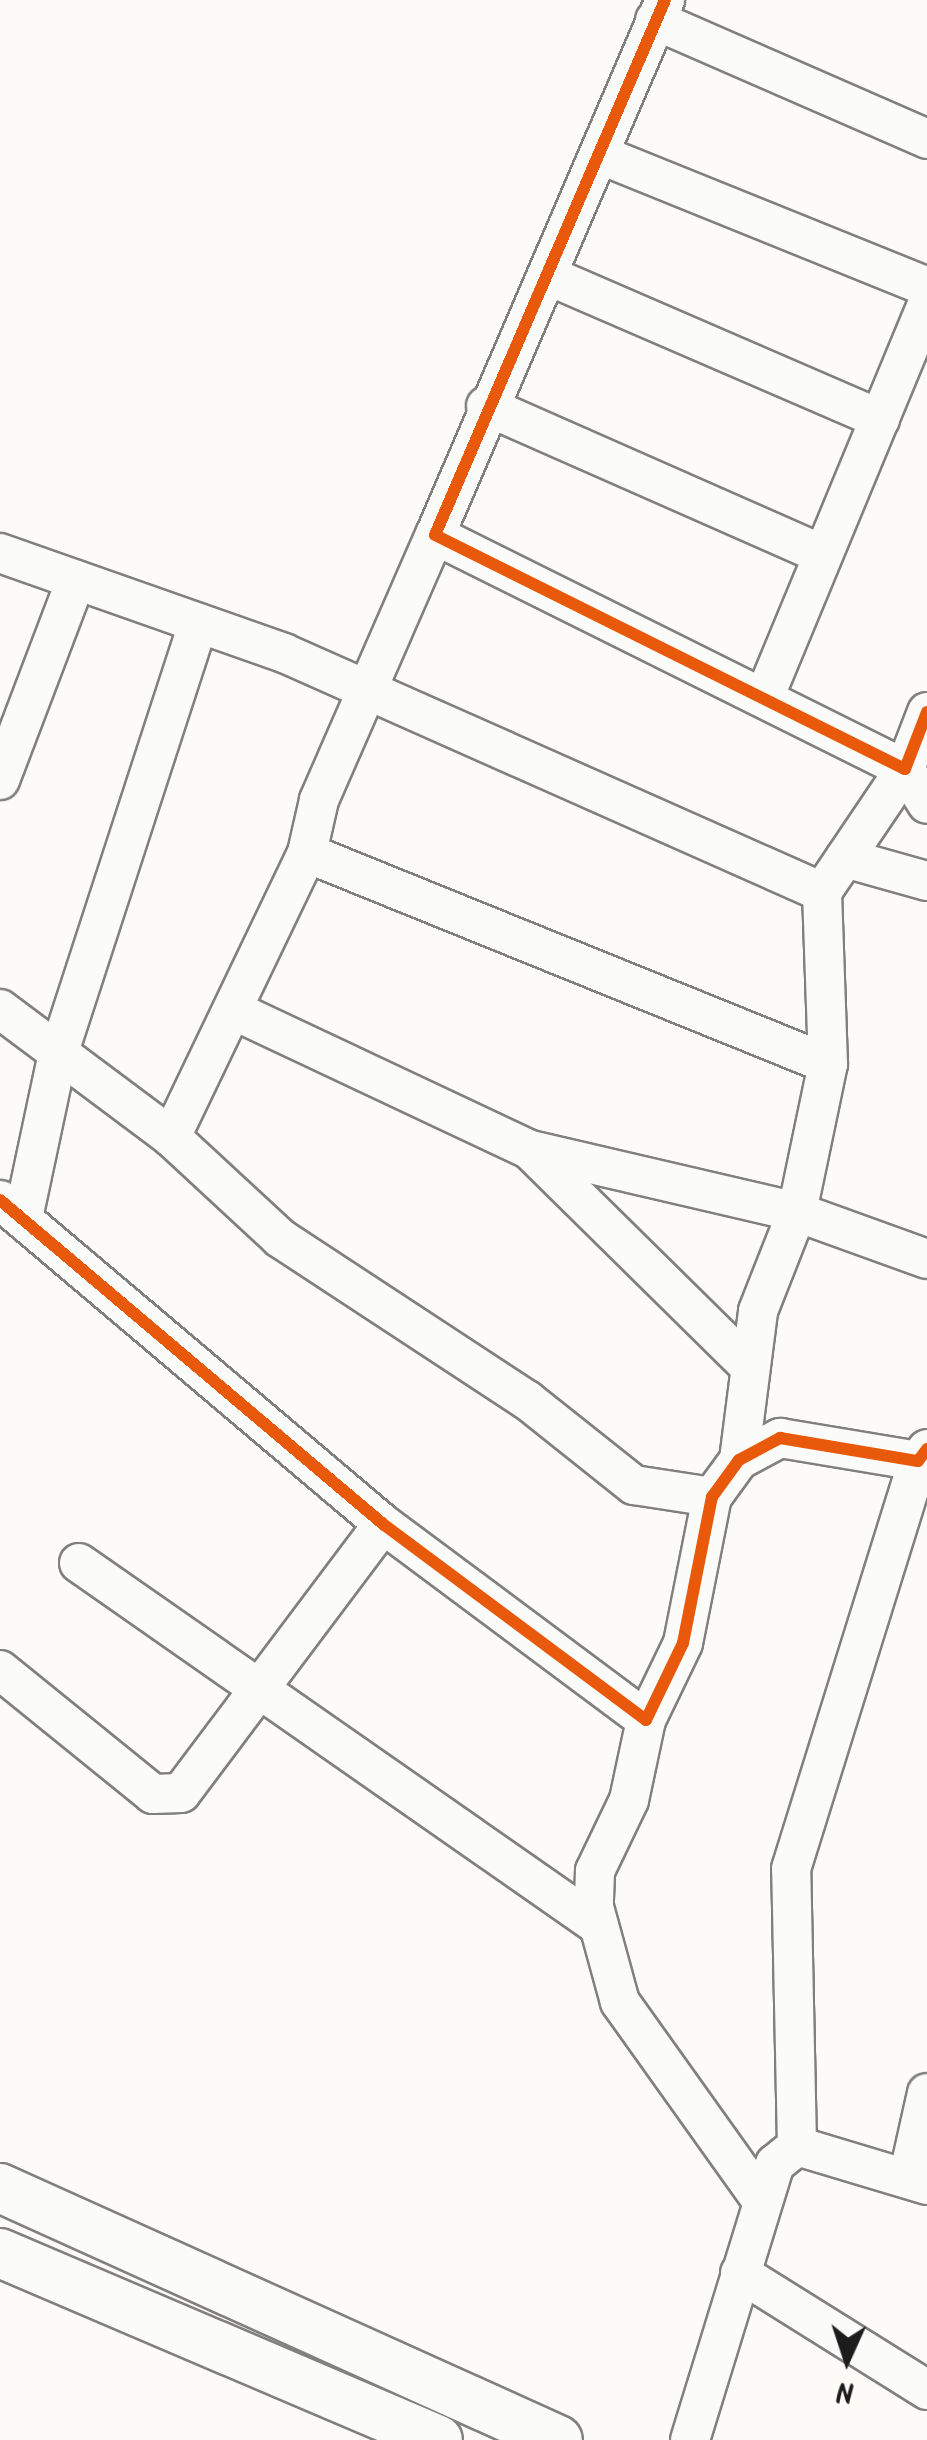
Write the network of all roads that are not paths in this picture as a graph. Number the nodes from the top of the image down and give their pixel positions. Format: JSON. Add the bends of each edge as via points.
{"nodes":[{"id":1,"x":660,"y":10,"type":"edge"},
{"id":2,"x":927,"y":139,"type":"edge"},
{"id":3,"x":601,"y":155,"type":"junction"},
{"id":4,"x":548,"y":276,"type":"junction"},
{"id":5,"x":927,"y":287,"type":"edge"},
{"id":6,"x":927,"y":305,"type":"edge"},
{"id":7,"x":486,"y":406,"type":"junction"},
{"id":8,"x":880,"y":419,"type":"junction"},
{"id":9,"x":434,"y":535,"type":"junction"},
{"id":10,"x":0,"y":553,"type":"edge"},
{"id":11,"x":819,"y":553,"type":"junction"},
{"id":12,"x":76,"y":580,"type":"junction"},
{"id":13,"x":198,"y":623,"type":"junction"},
{"id":14,"x":366,"y":690,"type":"junction"},
{"id":15,"x":764,"y":698,"type":"junction"},
{"id":16,"x":927,"y":712,"type":"edge"},
{"id":17,"x":906,"y":769,"type":"junction"},
{"id":18,"x":0,"y":780,"type":"edge"},
{"id":19,"x":927,"y":804,"type":"edge"},
{"id":20,"x":307,"y":853,"type":"junction"},
{"id":21,"x":845,"y":858,"type":"junction"},
{"id":22,"x":927,"y":881,"type":"edge"},
{"id":23,"x":822,"y":892,"type":"junction"},
{"id":24,"x":0,"y":1009,"type":"edge"},
{"id":25,"x":235,"y":1011,"type":"junction"},
{"id":26,"x":57,"y":1058,"type":"junction"},
{"id":27,"x":828,"y":1064,"type":"junction"},
{"id":28,"x":171,"y":1137,"type":"junction"},
{"id":29,"x":531,"y":1150,"type":"junction"},
{"id":30,"x":12,"y":1209,"type":"edge"},
{"id":31,"x":797,"y":1212,"type":"junction"},
{"id":32,"x":927,"y":1258,"type":"edge"},
{"id":33,"x":750,"y":1367,"type":"junction"},
{"id":34,"x":924,"y":1458,"type":"edge"},
{"id":35,"x":739,"y":1460,"type":"junction"},
{"id":36,"x":712,"y":1497,"type":"junction"},
{"id":37,"x":383,"y":1524,"type":"junction"},
{"id":38,"x":80,"y":1562,"type":"dead end"},
{"id":39,"x":0,"y":1670,"type":"edge"},
{"id":40,"x":263,"y":1688,"type":"junction"},
{"id":41,"x":646,"y":1720,"type":"junction"},
{"id":42,"x":599,"y":1926,"type":"junction"},
{"id":43,"x":927,"y":2093,"type":"edge"},
{"id":44,"x":797,"y":2146,"type":"junction"},
{"id":45,"x":917,"y":2182,"type":"edge"},
{"id":46,"x":0,"y":2188,"type":"edge"},
{"id":47,"x":759,"y":2197,"type":"junction"},
{"id":48,"x":0,"y":2253,"type":"edge"},
{"id":49,"x":740,"y":2273,"type":"junction"},
{"id":50,"x":927,"y":2390,"type":"edge"},
{"id":51,"x":438,"y":2440,"type":"edge"},
{"id":52,"x":558,"y":2440,"type":"edge"},
{"id":53,"x":690,"y":2440,"type":"edge"}],
"edges":[{"from":1,"to":2,"type":"street"},
{"from":1,"to":3,"type":"street"},
{"from":3,"to":4,"type":"street"},
{"from":3,"to":5,"type":"street"},
{"from":4,"to":7,"type":"street"},
{"from":4,"to":8,"type":"street"},
{"from":6,"to":8,"type":"street"},
{"from":7,"to":9,"type":"street"},
{"from":7,"to":11,"type":"street"},
{"from":8,"to":11,"type":"street"},
{"from":9,"to":14,"type":"street"},
{"from":9,"to":15,"type":"street"},
{"from":10,"to":12,"type":"street"},
{"from":11,"to":15,"type":"street"},
{"from":12,"to":13,"type":"street"},
{"from":12,"to":18,"type":"street"},
{"from":13,"to":14,"type":"street"},
{"from":13,"to":26,"type":"street"},
{"from":14,"to":20,"type":"street"},
{"from":14,"to":23,"type":"street"},
{"from":15,"to":17,"type":"street"},
{"from":16,"to":17,"type":"street"},
{"from":17,"to":19,"type":"street"},
{"from":17,"to":21,"type":"street"},
{"from":20,"to":25,"type":"street"},
{"from":20,"to":27,"type":"street"},
{"from":21,"to":22,"type":"street"},
{"from":21,"to":23,"type":"street"},
{"from":23,"to":27,"type":"street"},
{"from":24,"to":26,"type":"street"},
{"from":25,"to":28,"type":"street"},
{"from":25,"to":29,"type":"street"},
{"from":26,"to":28,"type":"street"},
{"from":26,"to":30,"type":"street"},
{"from":27,"to":31,"type":"street"},
{"from":28,"to":36,"type":"street","via":[[280,1238],[527,1400],[634,1484]]},
{"from":29,"to":31,"type":"street"},
{"from":29,"to":33,"type":"street"},
{"from":30,"to":37,"type":"street"},
{"from":31,"to":32,"type":"street"},
{"from":31,"to":33,"type":"street","via":[[758,1310]]},
{"from":33,"to":35,"type":"street"},
{"from":34,"to":35,"type":"street","via":[[780,1438]]},
{"from":34,"to":44,"type":"street","via":[[791,1869]]},
{"from":35,"to":36,"type":"street"},
{"from":36,"to":41,"type":"street","via":[[683,1643]]},
{"from":37,"to":40,"type":"street"},
{"from":37,"to":41,"type":"street"},
{"from":38,"to":40,"type":"street"},
{"from":39,"to":40,"type":"street","via":[[154,1794],[182,1793]]},
{"from":40,"to":42,"type":"street"},
{"from":41,"to":42,"type":"street","via":[[628,1800],[594,1871]]},
{"from":42,"to":47,"type":"street","via":[[620,2002]]},
{"from":43,"to":45,"type":"street"},
{"from":44,"to":45,"type":"street"},
{"from":44,"to":47,"type":"street","via":[[775,2164]]},
{"from":46,"to":52,"type":"street"},
{"from":47,"to":49,"type":"street"},
{"from":48,"to":51,"type":"street"},
{"from":49,"to":50,"type":"street"},
{"from":49,"to":53,"type":"street"}]}
